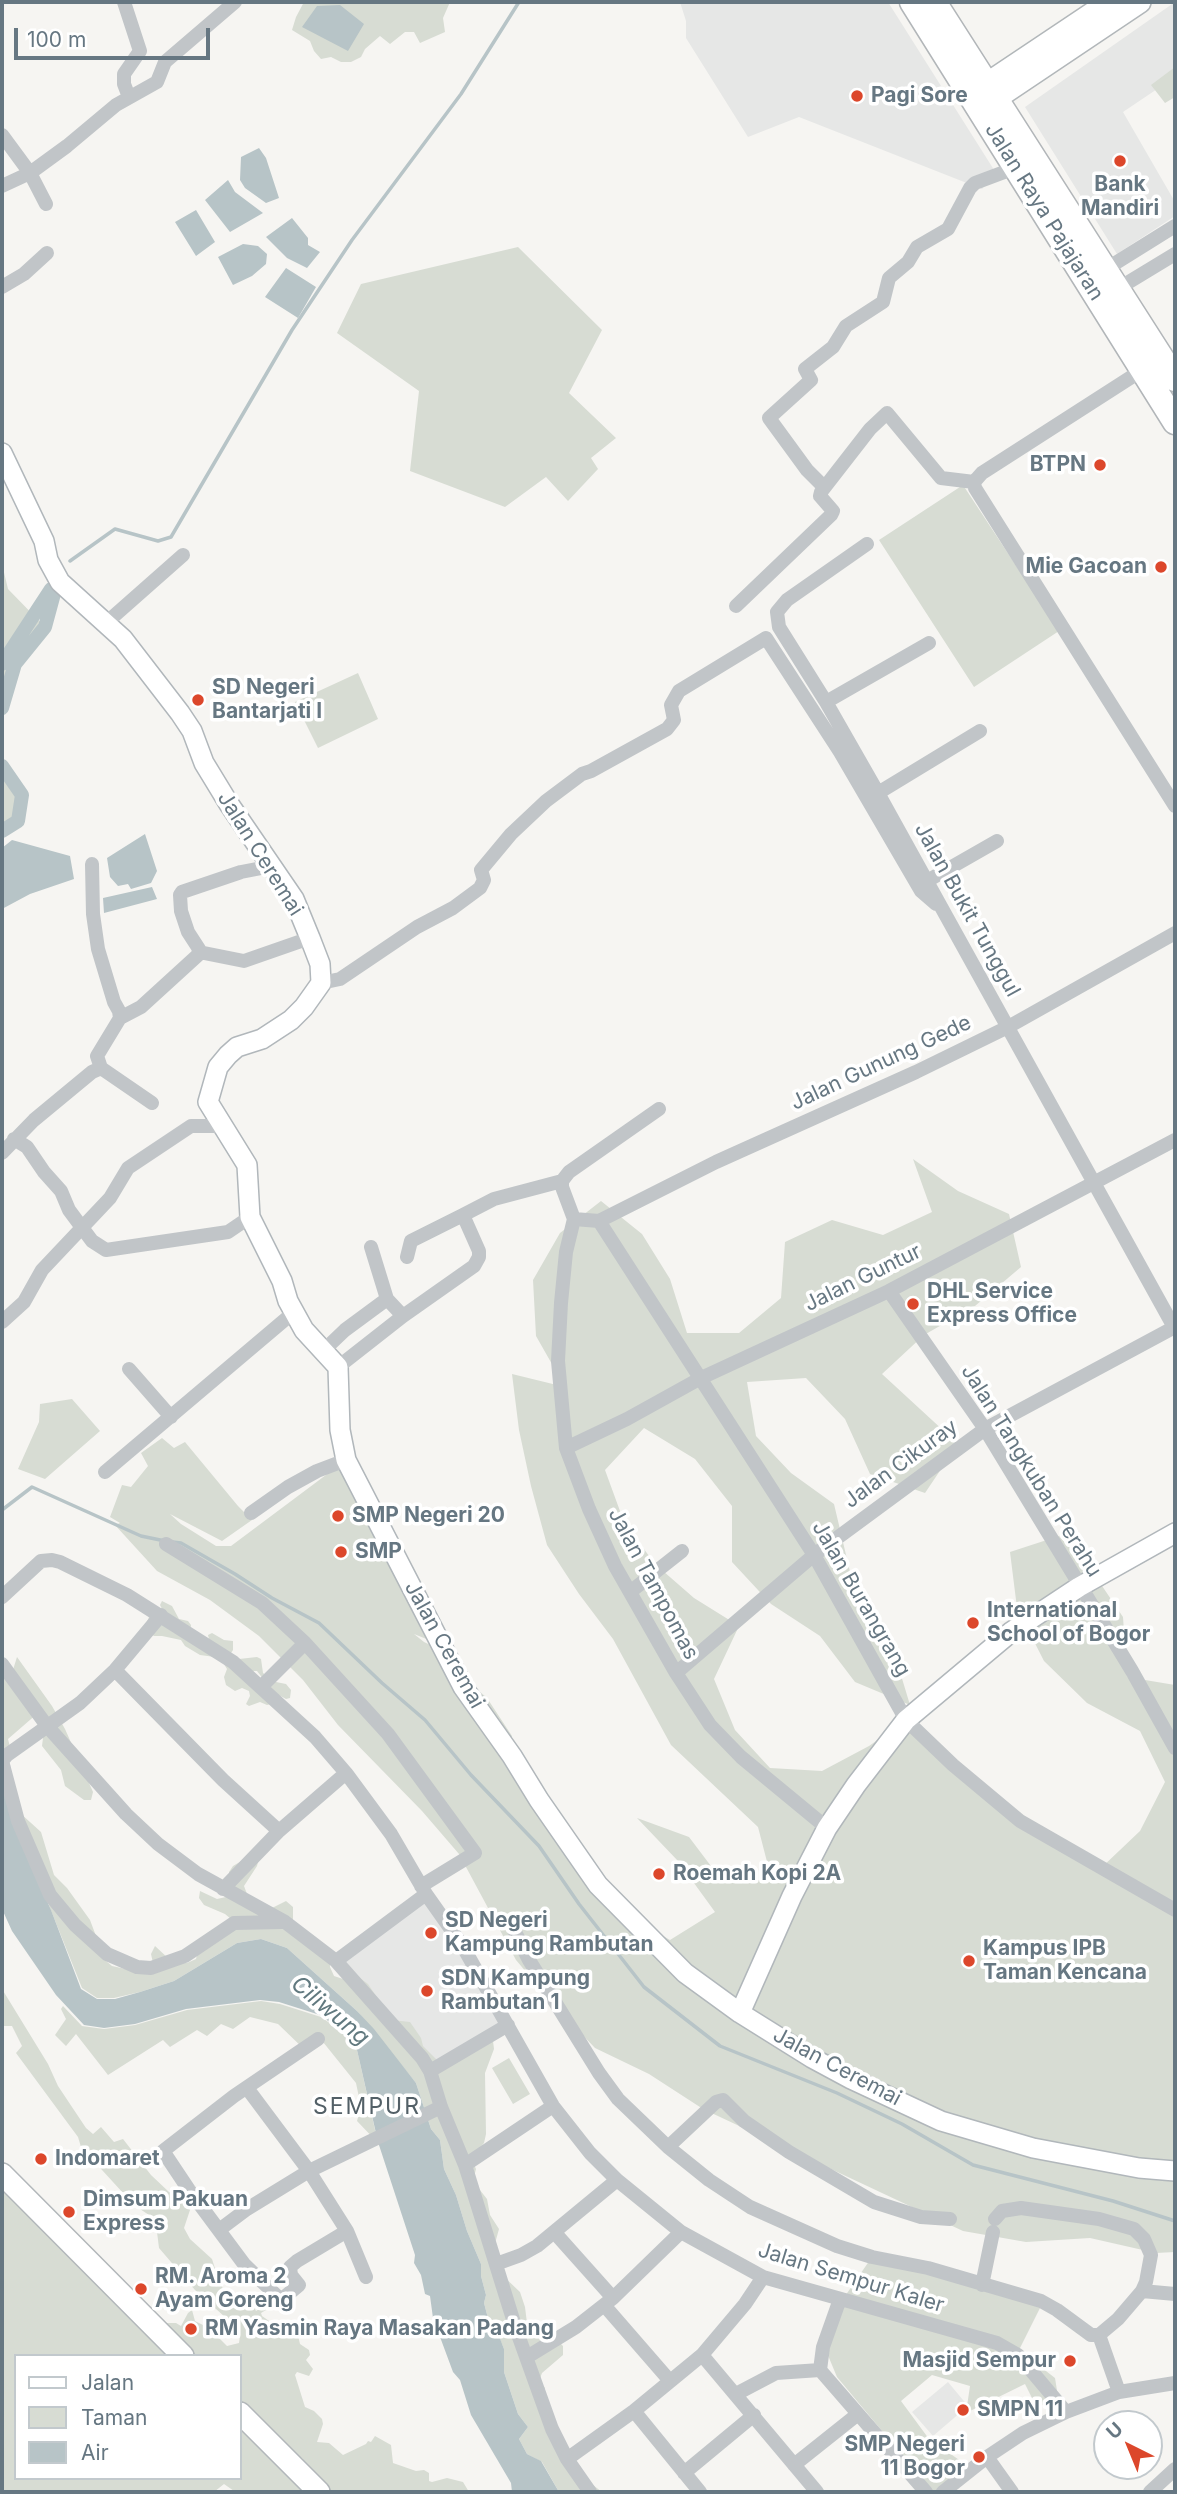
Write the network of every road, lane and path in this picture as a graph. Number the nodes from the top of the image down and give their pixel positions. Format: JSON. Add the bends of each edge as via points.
{"nodes":[{"id":1,"x":124,"y":2,"type":"edge"},
{"id":2,"x":235,"y":2,"type":"edge"},
{"id":3,"x":912,"y":2,"type":"edge"},
{"id":4,"x":934,"y":2,"type":"edge"},
{"id":5,"x":1109,"y":2,"type":"edge"},
{"id":6,"x":1140,"y":2,"type":"edge"},
{"id":7,"x":130,"y":97,"type":"junction"},
{"id":8,"x":983,"y":97,"type":"junction"},
{"id":9,"x":2,"y":135,"type":"edge"},
{"id":10,"x":1015,"y":168,"type":"junction"},
{"id":11,"x":30,"y":173,"type":"junction"},
{"id":12,"x":2,"y":186,"type":"edge"},
{"id":13,"x":46,"y":204,"type":"dead end"},
{"id":14,"x":1175,"y":226,"type":"edge"},
{"id":15,"x":1142,"y":246,"type":"junction"},
{"id":16,"x":47,"y":253,"type":"dead end"},
{"id":17,"x":1175,"y":254,"type":"edge"},
{"id":18,"x":1157,"y":264,"type":"junction"},
{"id":19,"x":1113,"y":278,"type":"junction"},
{"id":20,"x":3,"y":285,"type":"edge"},
{"id":21,"x":1153,"y":363,"type":"junction"},
{"id":22,"x":1175,"y":379,"type":"edge"},
{"id":23,"x":1175,"y":422,"type":"edge"},
{"id":24,"x":2,"y":453,"type":"edge"},
{"id":25,"x":974,"y":482,"type":"junction"},
{"id":26,"x":824,"y":487,"type":"junction"},
{"id":27,"x":867,"y":544,"type":"dead end"},
{"id":28,"x":183,"y":555,"type":"dead end"},
{"id":29,"x":736,"y":606,"type":"dead end"},
{"id":30,"x":106,"y":622,"type":"junction"},
{"id":31,"x":929,"y":642,"type":"dead end"},
{"id":32,"x":827,"y":702,"type":"junction"},
{"id":33,"x":980,"y":731,"type":"dead end"},
{"id":34,"x":877,"y":793,"type":"junction"},
{"id":35,"x":1175,"y":806,"type":"edge"},
{"id":36,"x":997,"y":841,"type":"dead end"},
{"id":37,"x":92,"y":864,"type":"dead end"},
{"id":38,"x":272,"y":866,"type":"junction"},
{"id":39,"x":927,"y":881,"type":"junction"},
{"id":40,"x":940,"y":907,"type":"junction"},
{"id":41,"x":1175,"y":933,"type":"edge"},
{"id":42,"x":310,"y":938,"type":"junction"},
{"id":43,"x":199,"y":952,"type":"junction"},
{"id":44,"x":321,"y":983,"type":"junction"},
{"id":45,"x":120,"y":1018,"type":"junction"},
{"id":46,"x":1008,"y":1027,"type":"junction"},
{"id":47,"x":101,"y":1068,"type":"junction"},
{"id":48,"x":152,"y":1103,"type":"dead end"},
{"id":49,"x":659,"y":1110,"type":"dead end"},
{"id":50,"x":221,"y":1126,"type":"junction"},
{"id":51,"x":14,"y":1139,"type":"junction"},
{"id":52,"x":1175,"y":1140,"type":"edge"},
{"id":53,"x":2,"y":1153,"type":"edge"},
{"id":54,"x":562,"y":1181,"type":"junction"},
{"id":55,"x":1094,"y":1184,"type":"junction"},
{"id":56,"x":463,"y":1215,"type":"junction"},
{"id":57,"x":250,"y":1217,"type":"junction"},
{"id":58,"x":574,"y":1219,"type":"junction"},
{"id":59,"x":599,"y":1221,"type":"junction"},
{"id":60,"x":81,"y":1227,"type":"junction"},
{"id":61,"x":371,"y":1247,"type":"dead end"},
{"id":62,"x":407,"y":1257,"type":"dead end"},
{"id":63,"x":889,"y":1291,"type":"junction"},
{"id":64,"x":387,"y":1299,"type":"junction"},
{"id":65,"x":294,"y":1312,"type":"junction"},
{"id":66,"x":403,"y":1316,"type":"junction"},
{"id":67,"x":2,"y":1322,"type":"edge"},
{"id":68,"x":1175,"y":1328,"type":"edge"},
{"id":69,"x":323,"y":1351,"type":"junction"},
{"id":70,"x":338,"y":1367,"type":"junction"},
{"id":71,"x":130,"y":1368,"type":"dead end"},
{"id":72,"x":701,"y":1378,"type":"junction"},
{"id":73,"x":171,"y":1417,"type":"junction"},
{"id":74,"x":985,"y":1429,"type":"junction"},
{"id":75,"x":566,"y":1448,"type":"junction"},
{"id":76,"x":346,"y":1460,"type":"junction"},
{"id":77,"x":105,"y":1472,"type":"dead end"},
{"id":78,"x":251,"y":1513,"type":"dead end"},
{"id":79,"x":1175,"y":1532,"type":"edge"},
{"id":80,"x":166,"y":1544,"type":"dead end"},
{"id":81,"x":682,"y":1551,"type":"dead end"},
{"id":82,"x":814,"y":1555,"type":"junction"},
{"id":83,"x":1079,"y":1587,"type":"junction"},
{"id":84,"x":630,"y":1592,"type":"junction"},
{"id":85,"x":2,"y":1597,"type":"edge"},
{"id":86,"x":161,"y":1615,"type":"junction"},
{"id":87,"x":306,"y":1643,"type":"junction"},
{"id":88,"x":2,"y":1664,"type":"edge"},
{"id":89,"x":115,"y":1670,"type":"junction"},
{"id":90,"x":676,"y":1673,"type":"junction"},
{"id":91,"x":261,"y":1687,"type":"junction"},
{"id":92,"x":906,"y":1720,"type":"junction"},
{"id":93,"x":47,"y":1726,"type":"junction"},
{"id":94,"x":1175,"y":1748,"type":"edge"},
{"id":95,"x":346,"y":1773,"type":"junction"},
{"id":96,"x":827,"y":1828,"type":"junction"},
{"id":97,"x":279,"y":1830,"type":"junction"},
{"id":98,"x":223,"y":1889,"type":"junction"},
{"id":99,"x":424,"y":1890,"type":"junction"},
{"id":100,"x":1175,"y":1910,"type":"edge"},
{"id":101,"x":285,"y":1922,"type":"junction"},
{"id":102,"x":510,"y":1922,"type":"dead end"},
{"id":103,"x":336,"y":1961,"type":"junction"},
{"id":104,"x":740,"y":2013,"type":"junction"},
{"id":105,"x":508,"y":2025,"type":"junction"},
{"id":106,"x":318,"y":2039,"type":"dead end"},
{"id":107,"x":430,"y":2070,"type":"junction"},
{"id":108,"x":247,"y":2088,"type":"junction"},
{"id":109,"x":553,"y":2106,"type":"junction"},
{"id":110,"x":435,"y":2110,"type":"junction"},
{"id":111,"x":668,"y":2147,"type":"junction"},
{"id":112,"x":465,"y":2165,"type":"junction"},
{"id":113,"x":309,"y":2171,"type":"junction"},
{"id":114,"x":1175,"y":2171,"type":"edge"},
{"id":115,"x":2,"y":2174,"type":"edge"},
{"id":116,"x":617,"y":2180,"type":"junction"},
{"id":117,"x":950,"y":2219,"type":"dead end"},
{"id":118,"x":219,"y":2231,"type":"junction"},
{"id":119,"x":347,"y":2231,"type":"junction"},
{"id":120,"x":681,"y":2232,"type":"junction"},
{"id":121,"x":555,"y":2233,"type":"junction"},
{"id":122,"x":496,"y":2264,"type":"junction"},
{"id":123,"x":366,"y":2277,"type":"dead end"},
{"id":124,"x":763,"y":2277,"type":"junction"},
{"id":125,"x":982,"y":2285,"type":"junction"},
{"id":126,"x":1142,"y":2291,"type":"junction"},
{"id":127,"x":1175,"y":2294,"type":"edge"},
{"id":128,"x":840,"y":2300,"type":"junction"},
{"id":129,"x":608,"y":2302,"type":"junction"},
{"id":130,"x":1099,"y":2335,"type":"junction"},
{"id":131,"x":181,"y":2354,"type":"edge"},
{"id":132,"x":702,"y":2355,"type":"junction"},
{"id":133,"x":527,"y":2357,"type":"junction"},
{"id":134,"x":820,"y":2370,"type":"junction"},
{"id":135,"x":670,"y":2381,"type":"junction"},
{"id":136,"x":1175,"y":2383,"type":"edge"},
{"id":137,"x":1119,"y":2392,"type":"junction"},
{"id":138,"x":736,"y":2393,"type":"junction"},
{"id":139,"x":634,"y":2411,"type":"junction"},
{"id":140,"x":1066,"y":2412,"type":"junction"},
{"id":141,"x":858,"y":2414,"type":"junction"},
{"id":142,"x":242,"y":2415,"type":"edge"},
{"id":143,"x":754,"y":2416,"type":"junction"},
{"id":144,"x":987,"y":2457,"type":"junction"},
{"id":145,"x":567,"y":2459,"type":"junction"},
{"id":146,"x":794,"y":2465,"type":"junction"},
{"id":147,"x":1175,"y":2469,"type":"edge"},
{"id":148,"x":684,"y":2473,"type":"junction"},
{"id":149,"x":319,"y":2492,"type":"edge"},
{"id":150,"x":590,"y":2492,"type":"edge"},
{"id":151,"x":700,"y":2492,"type":"edge"},
{"id":152,"x":817,"y":2492,"type":"edge"},
{"id":153,"x":926,"y":2492,"type":"edge"},
{"id":154,"x":943,"y":2492,"type":"edge"},
{"id":155,"x":1012,"y":2492,"type":"edge"},
{"id":156,"x":1150,"y":2492,"type":"edge"}],
"edges":[{"from":1,"to":7,"type":"street","via":[[140,51],[124,74]]},
{"from":2,"to":7,"type":"street","via":[[165,62],[157,82]]},
{"from":3,"to":8,"type":"highway","name":"Jalan Raya Pajajaran"},
{"from":4,"to":8,"type":"highway","name":"Jalan Raya Pajajaran"},
{"from":5,"to":8,"type":"main road"},
{"from":6,"to":8,"type":"main road"},
{"from":7,"to":11,"type":"street"},
{"from":8,"to":10,"type":"highway","name":"Jalan Raya Pajajaran"},
{"from":8,"to":19,"type":"highway","name":"Jalan Raya Pajajaran"},
{"from":9,"to":11,"type":"street"},
{"from":10,"to":21,"type":"highway","name":"Jalan Raya Pajajaran"},
{"from":10,"to":26,"type":"street","via":[[970,188],[948,229],[917,247],[889,278],[883,302],[846,326],[833,347],[805,369],[811,380],[769,418]]},
{"from":11,"to":12,"type":"street"},
{"from":11,"to":13,"type":"street"},
{"from":14,"to":15,"type":"street"},
{"from":15,"to":18,"type":"street"},
{"from":15,"to":19,"type":"street"},
{"from":16,"to":20,"type":"street"},
{"from":17,"to":18,"type":"street"},
{"from":18,"to":19,"type":"street"},
{"from":19,"to":21,"type":"highway","name":"Jalan Raya Pajajaran"},
{"from":21,"to":22,"type":"highway","name":"Jalan Raya Pajajaran"},
{"from":21,"to":23,"type":"highway","name":"Jalan Raya Pajajaran"},
{"from":21,"to":25,"type":"street","via":[[982,472]]},
{"from":24,"to":30,"type":"street","name":"Jalan Ceremai","via":[[60,582]]},
{"from":25,"to":26,"type":"street","via":[[941,478],[887,413]]},
{"from":25,"to":35,"type":"street"},
{"from":26,"to":29,"type":"street","via":[[820,496],[834,512]]},
{"from":27,"to":32,"type":"street","name":"Jalan Bukit Tunggul","via":[[787,600],[777,612],[779,627]]},
{"from":28,"to":30,"type":"street"},
{"from":30,"to":38,"type":"street","name":"Jalan Ceremai","via":[[180,713],[204,763]]},
{"from":31,"to":32,"type":"street"},
{"from":32,"to":34,"type":"street","name":"Jalan Bukit Tunggul"},
{"from":33,"to":34,"type":"street"},
{"from":34,"to":39,"type":"street","name":"Jalan Bukit Tunggul"},
{"from":36,"to":39,"type":"street"},
{"from":37,"to":45,"type":"street","via":[[98,948]]},
{"from":38,"to":42,"type":"street","name":"Jalan Ceremai","via":[[294,899]]},
{"from":38,"to":43,"type":"street","via":[[182,892],[181,911]]},
{"from":39,"to":40,"type":"street","name":"Jalan Bukit Tunggul"},
{"from":40,"to":44,"type":"street","via":[[921,891],[841,752],[766,638],[678,691],[671,705],[674,720],[667,729],[582,774],[546,801],[481,870],[484,885],[473,894],[340,979]]},
{"from":40,"to":46,"type":"street","name":"Jalan Bukit Tunggul"},
{"from":41,"to":46,"type":"street","name":"Jalan Gunung Gede"},
{"from":42,"to":43,"type":"street","via":[[244,961]]},
{"from":42,"to":44,"type":"street","name":"Jalan Ceremai","via":[[320,964]]},
{"from":43,"to":45,"type":"street","via":[[141,1007]]},
{"from":44,"to":50,"type":"street","via":[[291,1020],[262,1039],[237,1047],[218,1067],[208,1102]]},
{"from":45,"to":47,"type":"street","via":[[97,1056]]},
{"from":46,"to":55,"type":"street","name":"Jalan Bukit Tunggul"},
{"from":46,"to":59,"type":"street","name":"Jalan Gunung Gede"},
{"from":47,"to":48,"type":"street"},
{"from":47,"to":51,"type":"street"},
{"from":49,"to":54,"type":"street"},
{"from":50,"to":57,"type":"street","via":[[247,1165]]},
{"from":50,"to":60,"type":"street","via":[[191,1126],[128,1168],[110,1198]]},
{"from":51,"to":53,"type":"street"},
{"from":51,"to":60,"type":"street","via":[[27,1147],[61,1191]]},
{"from":52,"to":55,"type":"street","name":"Jalan Guntur"},
{"from":54,"to":56,"type":"street","via":[[494,1199]]},
{"from":54,"to":58,"type":"street"},
{"from":55,"to":63,"type":"street","name":"Jalan Guntur"},
{"from":55,"to":68,"type":"street","name":"Jalan Bukit Tunggul"},
{"from":56,"to":62,"type":"street","via":[[411,1241]]},
{"from":56,"to":66,"type":"street","via":[[479,1251],[477,1262]]},
{"from":57,"to":60,"type":"street","via":[[228,1232],[106,1250]]},
{"from":57,"to":65,"type":"street"},
{"from":58,"to":59,"type":"street"},
{"from":58,"to":75,"type":"street","name":"Jalan Tampomas","via":[[565,1265],[558,1361]]},
{"from":59,"to":72,"type":"street","name":"Jalan Burangrang"},
{"from":60,"to":67,"type":"street","via":[[42,1270],[24,1302]]},
{"from":61,"to":64,"type":"street"},
{"from":63,"to":72,"type":"street","name":"Jalan Guntur"},
{"from":63,"to":74,"type":"street","name":"Jalan Tangkuban Perahu"},
{"from":64,"to":66,"type":"street"},
{"from":64,"to":69,"type":"street"},
{"from":65,"to":69,"type":"street"},
{"from":65,"to":73,"type":"street"},
{"from":66,"to":70,"type":"street"},
{"from":68,"to":74,"type":"street","name":"Jalan Cikuray"},
{"from":69,"to":70,"type":"street"},
{"from":70,"to":76,"type":"street","name":"Jalan Ceremai"},
{"from":71,"to":73,"type":"street"},
{"from":72,"to":75,"type":"street","name":"Jalan Guntur"},
{"from":72,"to":82,"type":"street","name":"Jalan Burangrang"},
{"from":73,"to":77,"type":"street"},
{"from":74,"to":82,"type":"street","name":"Jalan Cikuray"},
{"from":74,"to":83,"type":"street","name":"Jalan Tangkuban Perahu"},
{"from":75,"to":84,"type":"street","name":"Jalan Tampomas","via":[[604,1544]]},
{"from":76,"to":78,"type":"street","via":[[288,1487]]},
{"from":76,"to":104,"type":"street","name":"Jalan Ceremai","via":[[463,1687],[598,1885],[685,1973]]},
{"from":79,"to":83,"type":"street"},
{"from":80,"to":87,"type":"street","via":[[262,1603]]},
{"from":81,"to":84,"type":"street"},
{"from":82,"to":90,"type":"street","name":"Jalan Cikuray"},
{"from":82,"to":92,"type":"street","name":"Jalan Burangrang"},
{"from":83,"to":92,"type":"street","via":[[1011,1632]]},
{"from":83,"to":94,"type":"street","name":"Jalan Tangkuban Perahu"},
{"from":84,"to":90,"type":"street","name":"Jalan Tampomas"},
{"from":85,"to":86,"type":"street","name":"Jalan Sempur Kaler","via":[[32,1567],[52,1560]]},
{"from":86,"to":89,"type":"street"},
{"from":86,"to":91,"type":"street","name":"Jalan Sempur Kaler","via":[[233,1662]]},
{"from":87,"to":91,"type":"street"},
{"from":87,"to":99,"type":"street","via":[[388,1734],[475,1853]]},
{"from":88,"to":93,"type":"street"},
{"from":89,"to":93,"type":"street"},
{"from":89,"to":97,"type":"street"},
{"from":90,"to":96,"type":"street","name":"Jalan Tampomas","via":[[710,1725],[741,1757]]},
{"from":91,"to":95,"type":"street","name":"Jalan Sempur Kaler"},
{"from":92,"to":96,"type":"street"},
{"from":92,"to":100,"type":"street","name":"Jalan Burangrang","via":[[1020,1821]]},
{"from":93,"to":98,"type":"street","via":[[158,1844]]},
{"from":93,"to":101,"type":"street","via":[[2,1761],[18,1821],[50,1895],[107,1954],[137,1968],[150,1968],[185,1956],[234,1923]]},
{"from":95,"to":97,"type":"street"},
{"from":95,"to":99,"type":"street","name":"Jalan Sempur Kaler","via":[[391,1834]]},
{"from":96,"to":104,"type":"street"},
{"from":97,"to":98,"type":"street"},
{"from":98,"to":101,"type":"street"},
{"from":99,"to":103,"type":"street"},
{"from":99,"to":105,"type":"street","name":"Jalan Sempur Kaler"},
{"from":101,"to":103,"type":"street"},
{"from":102,"to":111,"type":"street","via":[[599,2073],[618,2099]]},
{"from":103,"to":107,"type":"street"},
{"from":104,"to":114,"type":"street","name":"Jalan Ceremai","via":[[851,2079],[941,2120],[1033,2148]]},
{"from":105,"to":107,"type":"street"},
{"from":105,"to":109,"type":"street","name":"Jalan Sempur Kaler"},
{"from":106,"to":108,"type":"street"},
{"from":107,"to":110,"type":"street"},
{"from":108,"to":113,"type":"street"},
{"from":108,"to":118,"type":"street","via":[[163,2151]]},
{"from":109,"to":112,"type":"street"},
{"from":109,"to":116,"type":"street","name":"Jalan Sempur Kaler"},
{"from":110,"to":112,"type":"street"},
{"from":110,"to":113,"type":"street"},
{"from":111,"to":117,"type":"street","via":[[723,2100],[789,2152],[874,2202],[921,2217]]},
{"from":111,"to":125,"type":"street","via":[[750,2207],[798,2230],[837,2246]]},
{"from":112,"to":122,"type":"street"},
{"from":113,"to":118,"type":"street"},
{"from":113,"to":119,"type":"street"},
{"from":115,"to":131,"type":"main road"},
{"from":116,"to":120,"type":"street","name":"Jalan Sempur Kaler"},
{"from":116,"to":121,"type":"street"},
{"from":118,"to":119,"type":"street","via":[[281,2300],[299,2285],[290,2267]]},
{"from":119,"to":123,"type":"street"},
{"from":120,"to":124,"type":"street","name":"Jalan Sempur Kaler"},
{"from":120,"to":129,"type":"street"},
{"from":121,"to":122,"type":"street","via":[[522,2255]]},
{"from":121,"to":129,"type":"street"},
{"from":122,"to":133,"type":"street"},
{"from":124,"to":128,"type":"street","name":"Jalan Sempur Kaler"},
{"from":124,"to":132,"type":"street"},
{"from":125,"to":126,"type":"street","via":[[994,2226],[1002,2211],[1021,2208],[1134,2229],[1151,2255]]},
{"from":125,"to":130,"type":"street","via":[[1041,2301],[1091,2335]]},
{"from":126,"to":127,"type":"street"},
{"from":126,"to":130,"type":"street"},
{"from":128,"to":134,"type":"street"},
{"from":128,"to":140,"type":"street","name":"Jalan Sempur Kaler","via":[[996,2343],[1018,2355]]},
{"from":129,"to":133,"type":"street"},
{"from":129,"to":135,"type":"street"},
{"from":130,"to":137,"type":"street"},
{"from":132,"to":135,"type":"street"},
{"from":132,"to":138,"type":"street"},
{"from":133,"to":145,"type":"street"},
{"from":134,"to":138,"type":"street","via":[[776,2373]]},
{"from":134,"to":141,"type":"street"},
{"from":135,"to":139,"type":"street"},
{"from":136,"to":137,"type":"street"},
{"from":137,"to":140,"type":"street"},
{"from":138,"to":143,"type":"street"},
{"from":139,"to":145,"type":"street"},
{"from":139,"to":148,"type":"street"},
{"from":140,"to":144,"type":"street"},
{"from":141,"to":146,"type":"street"},
{"from":141,"to":153,"type":"street"},
{"from":142,"to":149,"type":"main road"},
{"from":143,"to":146,"type":"street"},
{"from":143,"to":148,"type":"street"},
{"from":144,"to":154,"type":"street"},
{"from":144,"to":155,"type":"street"},
{"from":145,"to":150,"type":"street"},
{"from":146,"to":152,"type":"street"},
{"from":147,"to":156,"type":"street"},
{"from":148,"to":151,"type":"street"}]}
